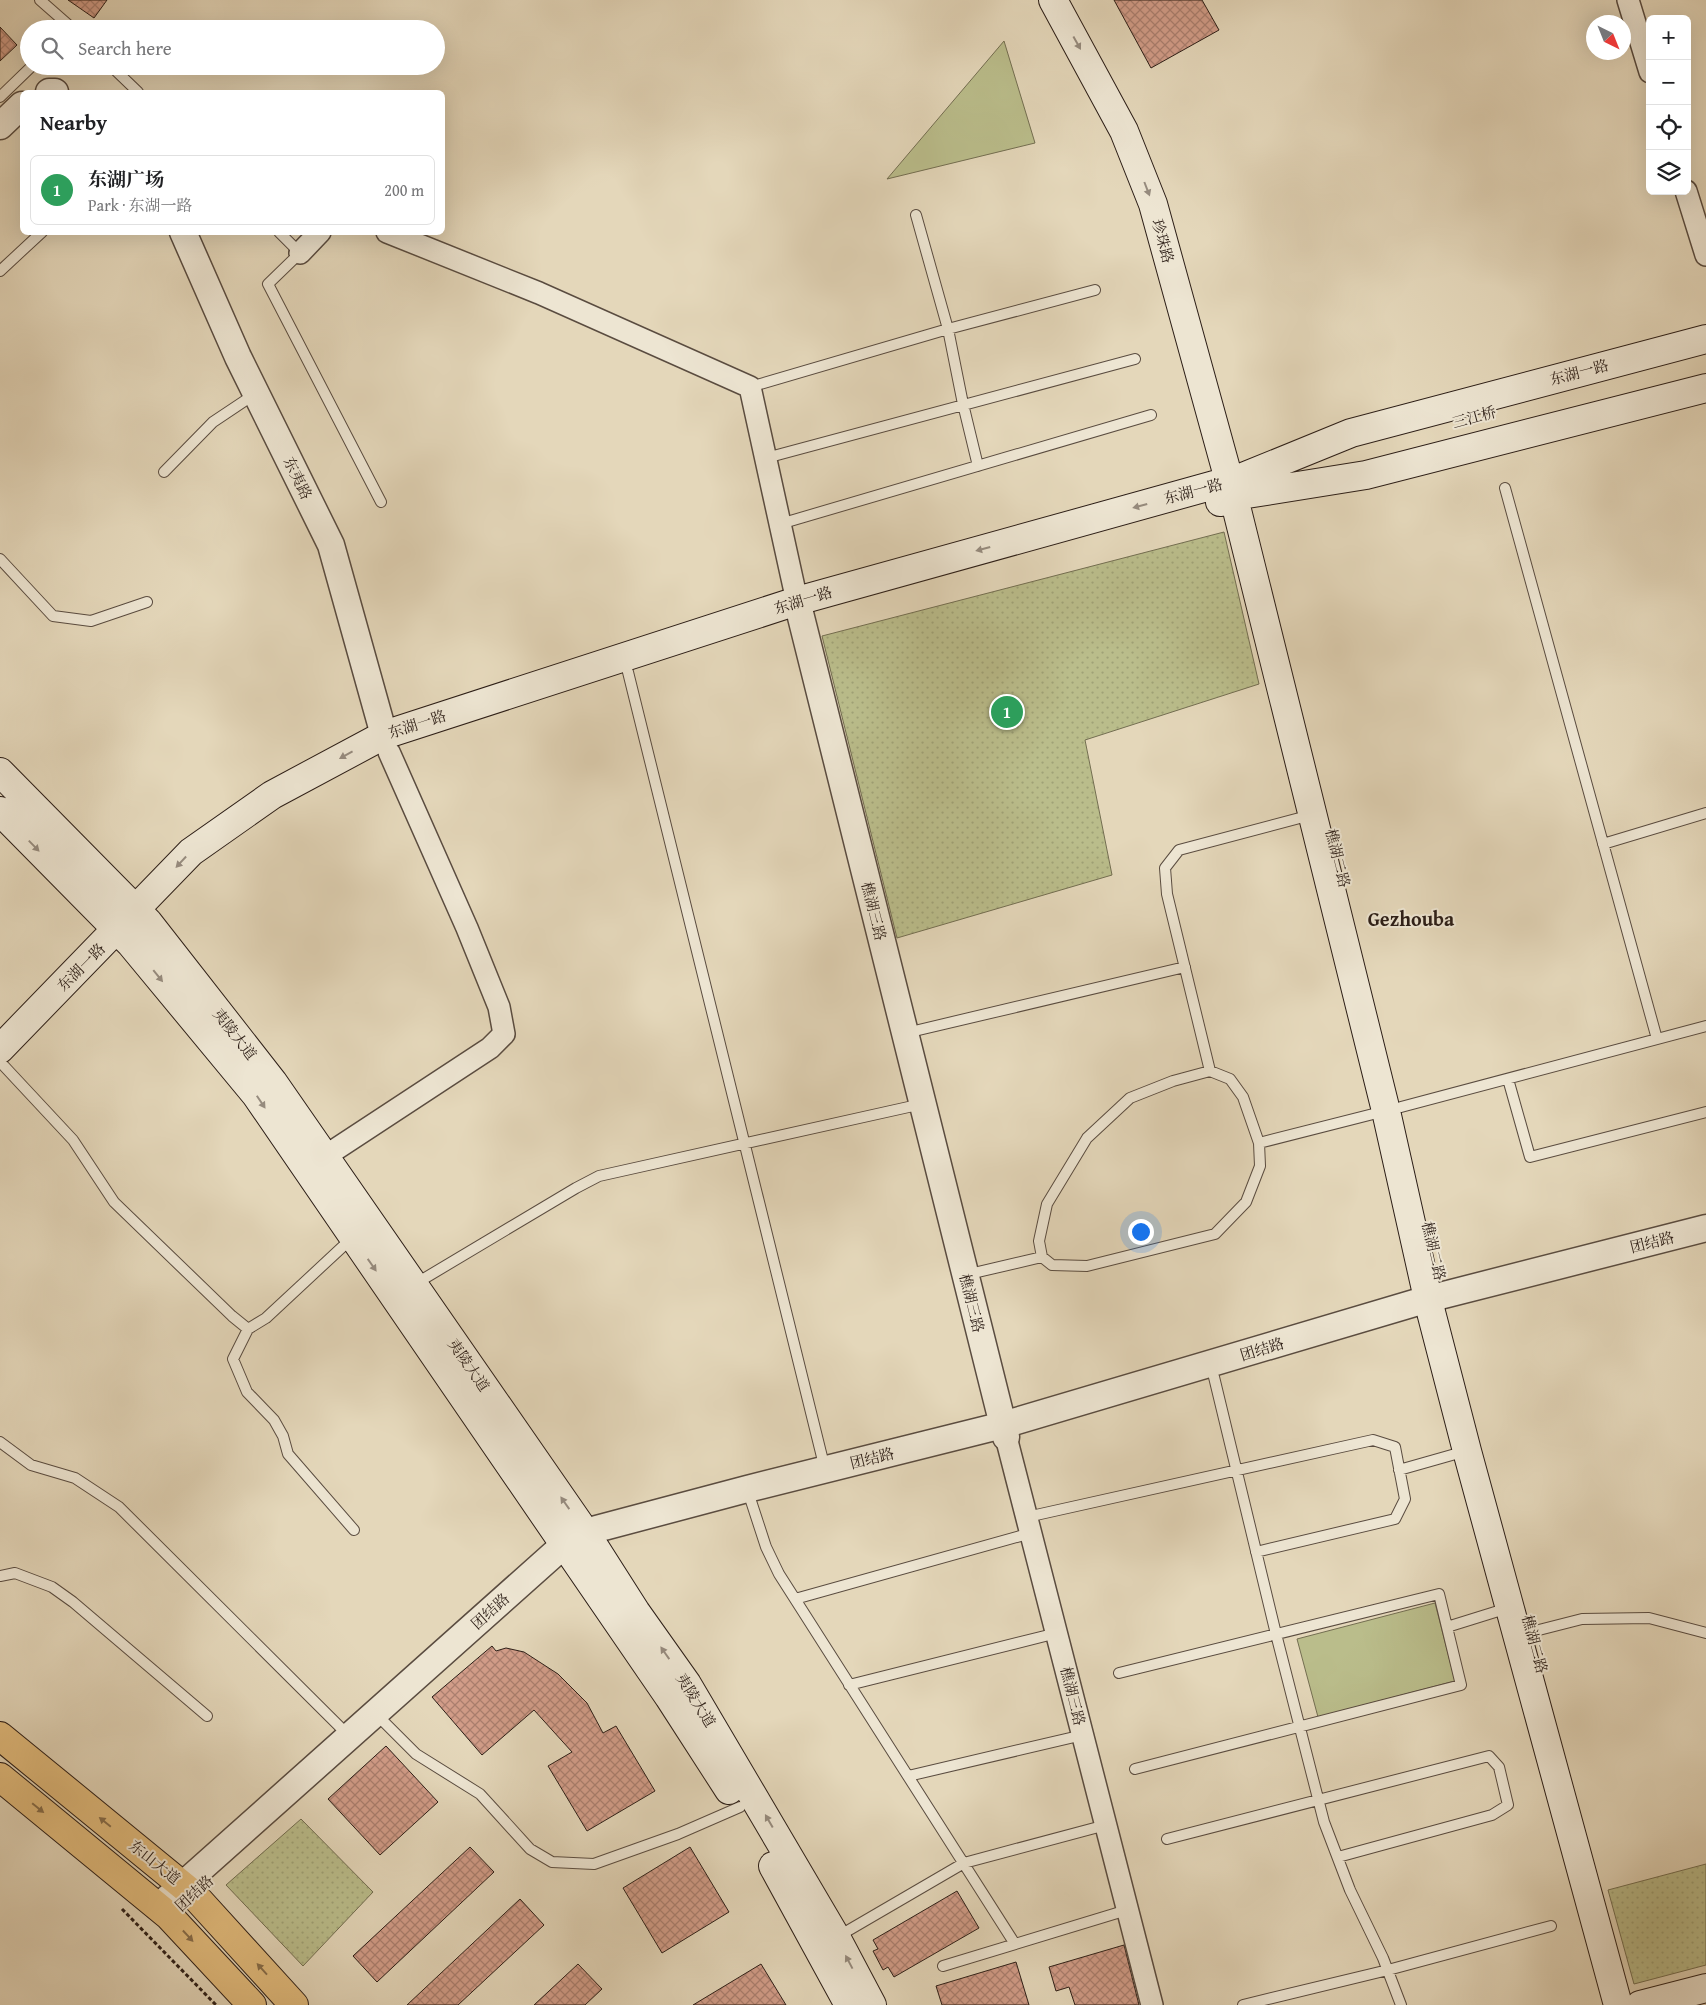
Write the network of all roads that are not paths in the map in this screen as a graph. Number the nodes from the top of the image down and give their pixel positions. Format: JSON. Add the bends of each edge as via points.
{"nodes":[{"id":1,"x":40,"y":0,"type":"edge"},
{"id":2,"x":1053,"y":0,"type":"edge"},
{"id":3,"x":1074,"y":0,"type":"edge"},
{"id":4,"x":1628,"y":0,"type":"edge"},
{"id":5,"x":63,"y":20,"type":"edge"},
{"id":6,"x":1646,"y":60,"type":"edge"},
{"id":7,"x":23,"y":75,"type":"edge"},
{"id":8,"x":120,"y":75,"type":"edge"},
{"id":9,"x":136,"y":90,"type":"edge"},
{"id":10,"x":0,"y":97,"type":"edge"},
{"id":11,"x":20,"y":107,"type":"edge"},
{"id":12,"x":0,"y":126,"type":"edge"},
{"id":13,"x":1687,"y":195,"type":"edge"},
{"id":14,"x":916,"y":215,"type":"dead end"},
{"id":15,"x":39,"y":235,"type":"edge"},
{"id":16,"x":184,"y":235,"type":"edge"},
{"id":17,"x":282,"y":235,"type":"edge"},
{"id":18,"x":317,"y":235,"type":"edge"},
{"id":19,"x":394,"y":235,"type":"edge"},
{"id":20,"x":300,"y":253,"type":"junction"},
{"id":21,"x":1706,"y":256,"type":"edge"},
{"id":22,"x":0,"y":271,"type":"edge"},
{"id":23,"x":1095,"y":290,"type":"dead end"},
{"id":24,"x":948,"y":329,"type":"junction"},
{"id":25,"x":1706,"y":339,"type":"edge"},
{"id":26,"x":1706,"y":356,"type":"edge"},
{"id":27,"x":1135,"y":358,"type":"dead end"},
{"id":28,"x":1706,"y":376,"type":"edge"},
{"id":29,"x":750,"y":387,"type":"junction"},
{"id":30,"x":1706,"y":388,"type":"edge"},
{"id":31,"x":256,"y":393,"type":"junction"},
{"id":32,"x":963,"y":404,"type":"junction"},
{"id":33,"x":1151,"y":414,"type":"dead end"},
{"id":34,"x":766,"y":458,"type":"junction"},
{"id":35,"x":978,"y":466,"type":"junction"},
{"id":36,"x":164,"y":472,"type":"dead end"},
{"id":37,"x":1238,"y":488,"type":"junction"},
{"id":38,"x":1505,"y":488,"type":"dead end"},
{"id":39,"x":381,"y":502,"type":"dead end"},
{"id":40,"x":780,"y":524,"type":"junction"},
{"id":41,"x":0,"y":560,"type":"edge"},
{"id":42,"x":148,"y":602,"type":"dead end"},
{"id":43,"x":800,"y":610,"type":"junction"},
{"id":44,"x":628,"y":672,"type":"junction"},
{"id":45,"x":386,"y":743,"type":"junction"},
{"id":46,"x":0,"y":772,"type":"edge"},
{"id":47,"x":0,"y":811,"type":"edge"},
{"id":48,"x":1706,"y":813,"type":"edge"},
{"id":49,"x":1312,"y":815,"type":"junction"},
{"id":50,"x":1603,"y":844,"type":"junction"},
{"id":51,"x":142,"y":916,"type":"junction"},
{"id":52,"x":124,"y":937,"type":"junction"},
{"id":53,"x":1185,"y":966,"type":"junction"},
{"id":54,"x":1706,"y":1026,"type":"edge"},
{"id":55,"x":904,"y":1034,"type":"junction"},
{"id":56,"x":1657,"y":1039,"type":"junction"},
{"id":57,"x":1,"y":1062,"type":"edge"},
{"id":58,"x":1210,"y":1071,"type":"junction"},
{"id":59,"x":1508,"y":1079,"type":"junction"},
{"id":60,"x":922,"y":1104,"type":"junction"},
{"id":61,"x":1393,"y":1109,"type":"junction"},
{"id":62,"x":1706,"y":1112,"type":"edge"},
{"id":63,"x":1259,"y":1143,"type":"junction"},
{"id":64,"x":744,"y":1144,"type":"junction"},
{"id":65,"x":324,"y":1157,"type":"junction"},
{"id":66,"x":1706,"y":1228,"type":"edge"},
{"id":67,"x":353,"y":1237,"type":"junction"},
{"id":68,"x":1706,"y":1241,"type":"edge"},
{"id":69,"x":1042,"y":1257,"type":"junction"},
{"id":70,"x":965,"y":1275,"type":"junction"},
{"id":71,"x":414,"y":1285,"type":"junction"},
{"id":72,"x":1437,"y":1303,"type":"junction"},
{"id":73,"x":248,"y":1329,"type":"junction"},
{"id":74,"x":1214,"y":1376,"type":"junction"},
{"id":75,"x":1004,"y":1431,"type":"junction"},
{"id":76,"x":0,"y":1442,"type":"edge"},
{"id":77,"x":1467,"y":1451,"type":"junction"},
{"id":78,"x":826,"y":1470,"type":"junction"},
{"id":79,"x":1236,"y":1470,"type":"junction"},
{"id":80,"x":1399,"y":1470,"type":"junction"},
{"id":81,"x":751,"y":1500,"type":"junction"},
{"id":82,"x":1029,"y":1525,"type":"junction"},
{"id":83,"x":354,"y":1530,"type":"dead end"},
{"id":84,"x":578,"y":1543,"type":"junction"},
{"id":85,"x":1256,"y":1552,"type":"junction"},
{"id":86,"x":0,"y":1576,"type":"edge"},
{"id":87,"x":795,"y":1599,"type":"junction"},
{"id":88,"x":1509,"y":1608,"type":"junction"},
{"id":89,"x":1447,"y":1627,"type":"junction"},
{"id":90,"x":1531,"y":1632,"type":"junction"},
{"id":91,"x":1057,"y":1633,"type":"junction"},
{"id":92,"x":1706,"y":1633,"type":"edge"},
{"id":93,"x":1276,"y":1634,"type":"junction"},
{"id":94,"x":1119,"y":1673,"type":"dead end"},
{"id":95,"x":849,"y":1685,"type":"junction"},
{"id":96,"x":207,"y":1716,"type":"dead end"},
{"id":97,"x":384,"y":1722,"type":"junction"},
{"id":98,"x":1300,"y":1727,"type":"junction"},
{"id":99,"x":1083,"y":1735,"type":"junction"},
{"id":100,"x":0,"y":1736,"type":"edge"},
{"id":101,"x":350,"y":1736,"type":"junction"},
{"id":102,"x":1135,"y":1769,"type":"dead end"},
{"id":103,"x":908,"y":1776,"type":"junction"},
{"id":104,"x":0,"y":1777,"type":"edge"},
{"id":105,"x":1319,"y":1800,"type":"junction"},
{"id":106,"x":740,"y":1807,"type":"junction"},
{"id":107,"x":1106,"y":1825,"type":"junction"},
{"id":108,"x":1167,"y":1838,"type":"dead end"},
{"id":109,"x":1338,"y":1857,"type":"junction"},
{"id":110,"x":964,"y":1863,"type":"junction"},
{"id":111,"x":188,"y":1889,"type":"junction"},
{"id":112,"x":1127,"y":1910,"type":"junction"},
{"id":113,"x":163,"y":1912,"type":"junction"},
{"id":114,"x":1552,"y":1926,"type":"dead end"},
{"id":115,"x":836,"y":1938,"type":"junction"},
{"id":116,"x":1015,"y":1944,"type":"junction"},
{"id":117,"x":943,"y":1966,"type":"dead end"},
{"id":118,"x":1388,"y":1970,"type":"junction"},
{"id":119,"x":1706,"y":1988,"type":"edge"},
{"id":120,"x":252,"y":2005,"type":"edge"},
{"id":121,"x":294,"y":2005,"type":"edge"},
{"id":122,"x":849,"y":2005,"type":"edge"},
{"id":123,"x":872,"y":2005,"type":"edge"},
{"id":124,"x":1152,"y":2005,"type":"edge"},
{"id":125,"x":1244,"y":2005,"type":"edge"},
{"id":126,"x":1401,"y":2005,"type":"edge"},
{"id":127,"x":1618,"y":2005,"type":"edge"},
{"id":128,"x":1635,"y":2005,"type":"edge"},
{"id":129,"x":1640,"y":2005,"type":"edge"}],
"edges":[{"from":1,"to":5,"type":"lane"},
{"from":2,"to":37,"type":"main road","name":"珍珠路","one_way":true,"via":[[1124,131],[1153,204]]},
{"from":3,"to":37,"type":"main road","name":"珍珠路","via":[[1141,123],[1170,198]]},
{"from":4,"to":6,"type":"street"},
{"from":7,"to":10,"type":"lane"},
{"from":8,"to":9,"type":"lane"},
{"from":11,"to":12,"type":"street"},
{"from":13,"to":21,"type":"street"},
{"from":14,"to":24,"type":"lane"},
{"from":15,"to":22,"type":"lane"},
{"from":16,"to":31,"type":"street","name":"东夷路"},
{"from":17,"to":20,"type":"lane"},
{"from":18,"to":20,"type":"street"},
{"from":19,"to":29,"type":"street","via":[[539,294]]},
{"from":20,"to":39,"type":"lane","via":[[268,284]]},
{"from":23,"to":24,"type":"lane"},
{"from":24,"to":29,"type":"lane"},
{"from":24,"to":32,"type":"lane"},
{"from":25,"to":37,"type":"main road","name":"东湖一路","via":[[1350,433]]},
{"from":26,"to":37,"type":"main road","name":"三江桥"},
{"from":27,"to":32,"type":"lane"},
{"from":28,"to":37,"type":"main road","name":"三江桥"},
{"from":29,"to":34,"type":"street"},
{"from":30,"to":37,"type":"main road","via":[[1366,475]]},
{"from":31,"to":36,"type":"lane","via":[[213,422]]},
{"from":31,"to":45,"type":"street","name":"东夷路","via":[[331,545]]},
{"from":32,"to":34,"type":"lane"},
{"from":32,"to":35,"type":"lane"},
{"from":33,"to":35,"type":"lane"},
{"from":34,"to":40,"type":"street"},
{"from":35,"to":40,"type":"lane"},
{"from":37,"to":43,"type":"main road"},
{"from":37,"to":49,"type":"main road","name":"樵湖二路"},
{"from":37,"to":61,"type":"main road","name":"樵湖二路"},
{"from":38,"to":50,"type":"lane"},
{"from":40,"to":43,"type":"street"},
{"from":41,"to":42,"type":"lane","via":[[53,616],[91,621]]},
{"from":43,"to":44,"type":"main road"},
{"from":43,"to":45,"type":"main road","name":"东湖一路"},
{"from":43,"to":55,"type":"street","name":"樵湖三路"},
{"from":44,"to":45,"type":"main road"},
{"from":44,"to":64,"type":"lane"},
{"from":45,"to":51,"type":"main road","via":[[275,814],[205,864]]},
{"from":45,"to":65,"type":"street","via":[[496,998],[504,1034],[490,1048]]},
{"from":46,"to":51,"type":"main road","name":"夷陵大道"},
{"from":47,"to":52,"type":"main road","name":"夷陵大道","one_way":true},
{"from":48,"to":50,"type":"lane"},
{"from":49,"to":53,"type":"lane","via":[[1179,850],[1165,868],[1167,894]]},
{"from":49,"to":61,"type":"main road","name":"樵湖二路"},
{"from":50,"to":56,"type":"lane"},
{"from":51,"to":52,"type":"main road"},
{"from":51,"to":65,"type":"main road","name":"夷陵大道","via":[[273,1082]]},
{"from":52,"to":57,"type":"main road"},
{"from":52,"to":67,"type":"main road","name":"夷陵大道","one_way":true,"via":[[256,1095]]},
{"from":53,"to":55,"type":"lane"},
{"from":53,"to":58,"type":"lane"},
{"from":54,"to":56,"type":"lane"},
{"from":55,"to":60,"type":"street","name":"樵湖三路"},
{"from":56,"to":59,"type":"lane"},
{"from":57,"to":73,"type":"lane","via":[[73,1140],[114,1202]]},
{"from":58,"to":63,"type":"lane","via":[[1230,1080],[1243,1097]]},
{"from":58,"to":69,"type":"lane","via":[[1130,1098],[1087,1138],[1046,1204],[1039,1241]]},
{"from":59,"to":61,"type":"lane"},
{"from":59,"to":62,"type":"lane","via":[[1530,1157]]},
{"from":60,"to":64,"type":"lane"},
{"from":60,"to":70,"type":"street","name":"樵湖三路"},
{"from":61,"to":63,"type":"lane"},
{"from":61,"to":72,"type":"main road","name":"樵湖二路"},
{"from":63,"to":69,"type":"lane","via":[[1260,1166],[1246,1202],[1215,1234],[1087,1266],[1052,1265]]},
{"from":64,"to":71,"type":"lane","via":[[599,1176]]},
{"from":64,"to":78,"type":"lane"},
{"from":65,"to":71,"type":"main road","name":"夷陵大道"},
{"from":66,"to":72,"type":"street","name":"团结路"},
{"from":67,"to":73,"type":"lane","via":[[266,1318]]},
{"from":67,"to":84,"type":"main road","name":"夷陵大道","one_way":true},
{"from":68,"to":72,"type":"street","name":"团结路"},
{"from":69,"to":70,"type":"lane"},
{"from":70,"to":75,"type":"street","name":"樵湖三路"},
{"from":84,"to":71,"type":"main road","name":"夷陵大道","one_way":true},
{"from":72,"to":74,"type":"street","name":"团结路"},
{"from":72,"to":75,"type":"street","name":"团结路","via":[[1210,1365]]},
{"from":72,"to":77,"type":"main road","name":"樵湖二路"},
{"from":72,"to":90,"type":"main road","name":"樵湖二路"},
{"from":73,"to":83,"type":"lane","via":[[233,1359],[247,1392],[274,1420],[284,1436],[288,1454]]},
{"from":74,"to":75,"type":"street","name":"团结路"},
{"from":74,"to":79,"type":"lane"},
{"from":75,"to":78,"type":"street","name":"团结路"},
{"from":75,"to":81,"type":"street","name":"团结路"},
{"from":75,"to":82,"type":"street","name":"樵湖三路"},
{"from":76,"to":101,"type":"lane","via":[[31,1465],[75,1478],[119,1507]]},
{"from":77,"to":80,"type":"lane"},
{"from":77,"to":88,"type":"main road","name":"樵湖二路"},
{"from":78,"to":84,"type":"street","name":"团结路","via":[[747,1489]]},
{"from":79,"to":80,"type":"lane","via":[[1373,1440],[1395,1447]]},
{"from":79,"to":82,"type":"lane"},
{"from":79,"to":85,"type":"lane"},
{"from":80,"to":85,"type":"lane","via":[[1405,1499],[1395,1519]]},
{"from":81,"to":84,"type":"street","name":"团结路"},
{"from":81,"to":87,"type":"lane","via":[[766,1547]]},
{"from":82,"to":87,"type":"lane"},
{"from":82,"to":91,"type":"street","name":"樵湖三路"},
{"from":84,"to":97,"type":"street","name":"团结路"},
{"from":84,"to":101,"type":"street","name":"团结路"},
{"from":84,"to":106,"type":"main road","name":"夷陵大道","via":[[669,1697]]},
{"from":115,"to":84,"type":"main road","name":"夷陵大道","one_way":true,"via":[[687,1684],[636,1612]]},
{"from":85,"to":93,"type":"lane"},
{"from":86,"to":96,"type":"lane","via":[[15,1574],[52,1587]]},
{"from":87,"to":95,"type":"lane"},
{"from":88,"to":89,"type":"lane"},
{"from":88,"to":127,"type":"main road","name":"樵湖二路"},
{"from":89,"to":93,"type":"lane","via":[[1439,1594]]},
{"from":89,"to":98,"type":"lane","via":[[1462,1685]]},
{"from":90,"to":92,"type":"lane","via":[[1582,1619],[1648,1618]]},
{"from":90,"to":128,"type":"main road","name":"樵湖二路"},
{"from":91,"to":95,"type":"lane"},
{"from":91,"to":99,"type":"street","name":"樵湖三路"},
{"from":93,"to":94,"type":"lane"},
{"from":93,"to":98,"type":"lane"},
{"from":95,"to":103,"type":"lane"},
{"from":97,"to":106,"type":"lane","via":[[416,1754],[480,1794],[530,1848],[552,1862],[594,1864],[678,1834]]},
{"from":97,"to":111,"type":"street","name":"团结路"},
{"from":98,"to":102,"type":"lane"},
{"from":98,"to":105,"type":"lane"},
{"from":99,"to":103,"type":"lane"},
{"from":99,"to":107,"type":"street","name":"樵湖三路"},
{"from":111,"to":100,"type":"main road","name":"东山大道","one_way":true},
{"from":101,"to":111,"type":"street","name":"团结路"},
{"from":103,"to":110,"type":"lane"},
{"from":104,"to":113,"type":"main road","one_way":true},
{"from":105,"to":108,"type":"lane"},
{"from":105,"to":109,"type":"lane"},
{"from":105,"to":109,"type":"lane","via":[[1489,1756],[1499,1767],[1508,1805],[1492,1815]]},
{"from":106,"to":122,"type":"main road","name":"夷陵大道"},
{"from":107,"to":110,"type":"lane"},
{"from":107,"to":112,"type":"street","name":"樵湖三路"},
{"from":109,"to":118,"type":"lane"},
{"from":110,"to":115,"type":"lane"},
{"from":110,"to":116,"type":"lane"},
{"from":111,"to":113,"type":"street","name":"团结路"},
{"from":121,"to":111,"type":"main road","name":"东山大道","one_way":true},
{"from":112,"to":116,"type":"lane"},
{"from":112,"to":124,"type":"street","name":"樵湖三路"},
{"from":113,"to":120,"type":"main road","one_way":true},
{"from":114,"to":118,"type":"lane"},
{"from":123,"to":115,"type":"main road","name":"夷陵大道","one_way":true},
{"from":116,"to":117,"type":"lane"},
{"from":118,"to":125,"type":"lane"},
{"from":118,"to":126,"type":"lane"},
{"from":119,"to":129,"type":"main road"}]}
